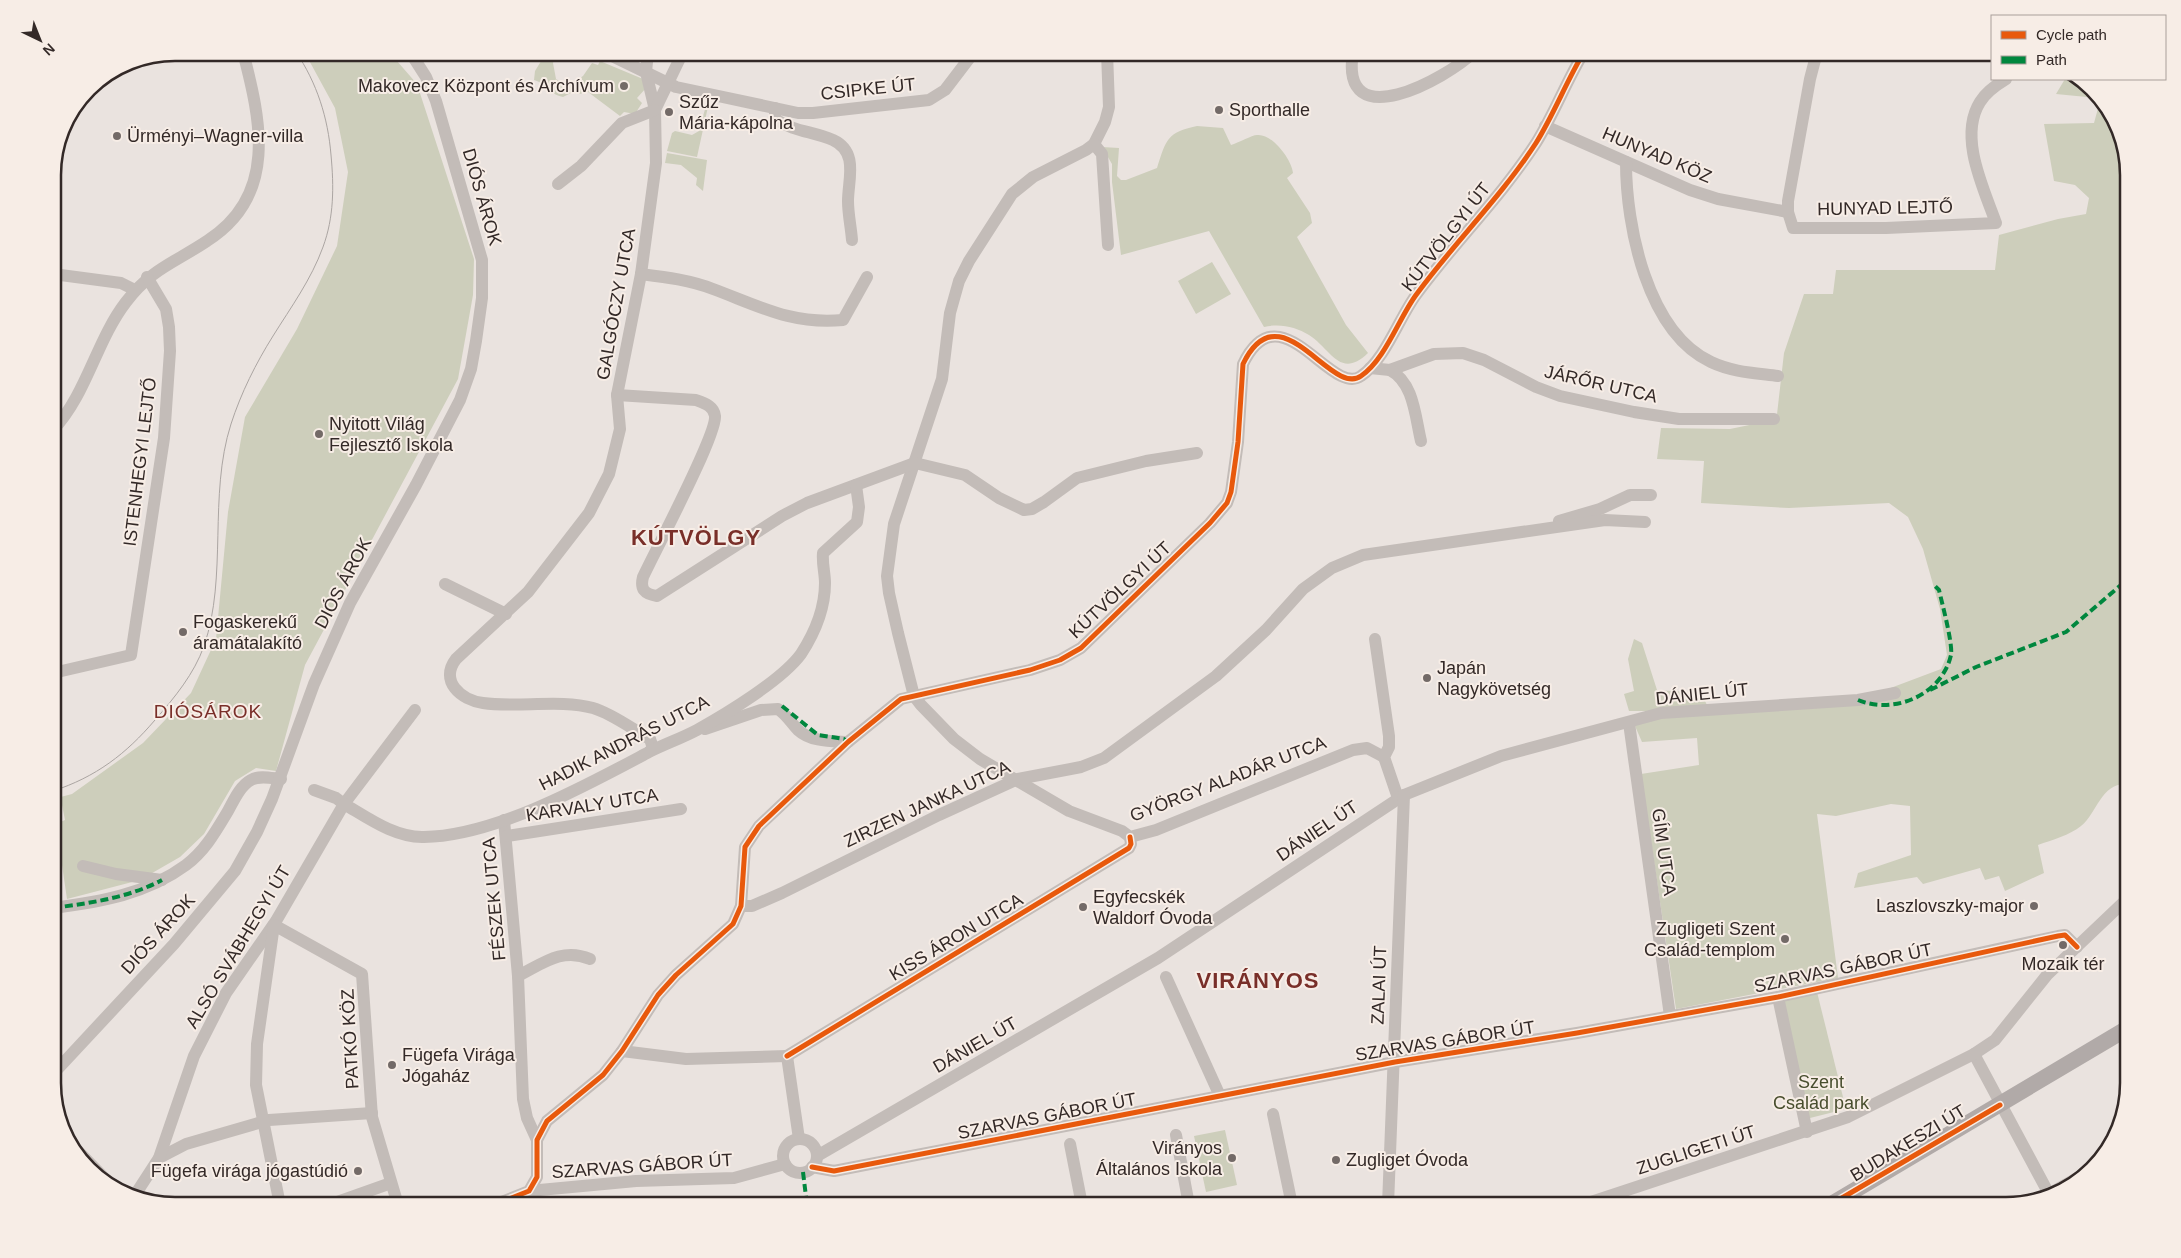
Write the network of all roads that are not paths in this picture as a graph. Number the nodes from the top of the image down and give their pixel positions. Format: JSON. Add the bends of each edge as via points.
{"nodes":[{"id":1,"x":246,"y":61,"type":"edge"},
{"id":2,"x":416,"y":61,"type":"edge"},
{"id":3,"x":623,"y":61,"type":"edge"},
{"id":4,"x":647,"y":61,"type":"edge"},
{"id":5,"x":678,"y":61,"type":"edge"},
{"id":6,"x":967,"y":61,"type":"edge"},
{"id":7,"x":1106,"y":61,"type":"edge"},
{"id":8,"x":1351,"y":61,"type":"edge"},
{"id":9,"x":1465,"y":61,"type":"edge"},
{"id":10,"x":1579,"y":61,"type":"edge"},
{"id":11,"x":1815,"y":61,"type":"edge"},
{"id":12,"x":646,"y":72,"type":"junction"},
{"id":13,"x":2005,"y":80,"type":"edge"},
{"id":14,"x":668,"y":83,"type":"junction"},
{"id":15,"x":775,"y":108,"type":"junction"},
{"id":16,"x":655,"y":110,"type":"junction"},
{"id":17,"x":1545,"y":126,"type":"junction"},
{"id":18,"x":1094,"y":144,"type":"junction"},
{"id":19,"x":1626,"y":162,"type":"junction"},
{"id":20,"x":558,"y":184,"type":"dead end"},
{"id":21,"x":1788,"y":212,"type":"junction"},
{"id":22,"x":852,"y":240,"type":"dead end"},
{"id":23,"x":1108,"y":245,"type":"dead end"},
{"id":24,"x":641,"y":274,"type":"junction"},
{"id":25,"x":61,"y":275,"type":"edge"},
{"id":26,"x":148,"y":277,"type":"junction"},
{"id":27,"x":867,"y":277,"type":"dead end"},
{"id":28,"x":135,"y":290,"type":"junction"},
{"id":29,"x":1370,"y":368,"type":"junction"},
{"id":30,"x":1390,"y":370,"type":"junction"},
{"id":31,"x":1778,"y":376,"type":"dead end"},
{"id":32,"x":617,"y":395,"type":"junction"},
{"id":33,"x":61,"y":419,"type":"edge"},
{"id":34,"x":1774,"y":419,"type":"dead end"},
{"id":35,"x":1421,"y":441,"type":"dead end"},
{"id":36,"x":1197,"y":453,"type":"dead end"},
{"id":37,"x":915,"y":463,"type":"junction"},
{"id":38,"x":856,"y":485,"type":"junction"},
{"id":39,"x":1650,"y":495,"type":"dead end"},
{"id":40,"x":1645,"y":522,"type":"dead end"},
{"id":41,"x":1541,"y":528,"type":"junction"},
{"id":42,"x":445,"y":584,"type":"dead end"},
{"id":43,"x":506,"y":614,"type":"junction"},
{"id":44,"x":1375,"y":639,"type":"dead end"},
{"id":45,"x":61,"y":671,"type":"edge"},
{"id":46,"x":1894,"y":693,"type":"dead end"},
{"id":47,"x":914,"y":696,"type":"junction"},
{"id":48,"x":415,"y":710,"type":"dead end"},
{"id":49,"x":1629,"y":723,"type":"junction"},
{"id":50,"x":698,"y":730,"type":"junction"},
{"id":51,"x":848,"y":742,"type":"junction"},
{"id":52,"x":650,"y":751,"type":"junction"},
{"id":53,"x":1384,"y":757,"type":"junction"},
{"id":54,"x":281,"y":779,"type":"junction"},
{"id":55,"x":1018,"y":779,"type":"junction"},
{"id":56,"x":314,"y":790,"type":"dead end"},
{"id":57,"x":1401,"y":797,"type":"junction"},
{"id":58,"x":349,"y":807,"type":"junction"},
{"id":59,"x":681,"y":809,"type":"dead end"},
{"id":60,"x":504,"y":820,"type":"junction"},
{"id":61,"x":508,"y":836,"type":"junction"},
{"id":62,"x":1130,"y":837,"type":"junction"},
{"id":63,"x":83,"y":866,"type":"dead end"},
{"id":64,"x":162,"y":880,"type":"junction"},
{"id":65,"x":741,"y":906,"type":"junction"},
{"id":66,"x":2120,"y":906,"type":"edge"},
{"id":67,"x":61,"y":907,"type":"edge"},
{"id":68,"x":274,"y":925,"type":"junction"},
{"id":69,"x":2077,"y":947,"type":"junction"},
{"id":70,"x":590,"y":959,"type":"dead end"},
{"id":71,"x":518,"y":976,"type":"junction"},
{"id":72,"x":1166,"y":977,"type":"dead end"},
{"id":73,"x":1778,"y":997,"type":"junction"},
{"id":74,"x":1670,"y":1016,"type":"junction"},
{"id":75,"x":2120,"y":1033,"type":"edge"},
{"id":76,"x":622,"y":1051,"type":"junction"},
{"id":77,"x":1974,"y":1054,"type":"junction"},
{"id":78,"x":787,"y":1056,"type":"junction"},
{"id":79,"x":1395,"y":1062,"type":"junction"},
{"id":80,"x":61,"y":1065,"type":"edge"},
{"id":81,"x":1220,"y":1096,"type":"junction"},
{"id":82,"x":2000,"y":1105,"type":"junction"},
{"id":83,"x":372,"y":1114,"type":"junction"},
{"id":84,"x":1273,"y":1114,"type":"dead end"},
{"id":85,"x":262,"y":1122,"type":"junction"},
{"id":86,"x":1807,"y":1132,"type":"junction"},
{"id":87,"x":1176,"y":1135,"type":"dead end"},
{"id":88,"x":799,"y":1139,"type":"junction"},
{"id":89,"x":537,"y":1140,"type":"junction"},
{"id":90,"x":1070,"y":1144,"type":"dead end"},
{"id":91,"x":158,"y":1158,"type":"junction"},
{"id":92,"x":814,"y":1162,"type":"junction"},
{"id":93,"x":785,"y":1164,"type":"junction"},
{"id":94,"x":391,"y":1183,"type":"junction"},
{"id":95,"x":2046,"y":1189,"type":"edge"},
{"id":96,"x":138,"y":1190,"type":"edge"},
{"id":97,"x":529,"y":1191,"type":"junction"},
{"id":98,"x":278,"y":1197,"type":"edge"},
{"id":99,"x":353,"y":1197,"type":"edge"},
{"id":100,"x":395,"y":1197,"type":"edge"},
{"id":101,"x":515,"y":1197,"type":"edge"},
{"id":102,"x":1080,"y":1197,"type":"edge"},
{"id":103,"x":1187,"y":1197,"type":"edge"},
{"id":104,"x":1290,"y":1197,"type":"edge"},
{"id":105,"x":1388,"y":1197,"type":"edge"},
{"id":106,"x":1609,"y":1197,"type":"edge"},
{"id":107,"x":1845,"y":1197,"type":"edge"}],
"edges":[{"from":1,"to":26,"type":"street","via":[[259,128],[258,165],[252,189],[238,214],[221,232]]},
{"from":2,"to":54,"type":"street","name":"DIÓS ÁROK","via":[[436,101],[482,260],[482,298],[476,341],[460,400],[350,603],[305,706]]},
{"from":3,"to":12,"type":"street","name":"CSIPKE ÚT"},
{"from":4,"to":12,"type":"street"},
{"from":5,"to":14,"type":"street"},
{"from":6,"to":15,"type":"street","name":"CSIPKE ÚT","via":[[945,90],[929,100],[813,113]]},
{"from":7,"to":18,"type":"street","via":[[1109,106]]},
{"from":8,"to":9,"type":"street","via":[[1357,86],[1368,95],[1390,98],[1443,76]]},
{"from":10,"to":17,"type":"street","name":"KÚTVÖLGYI ÚT"},
{"from":11,"to":21,"type":"street","via":[[1800,127]]},
{"from":12,"to":14,"type":"street","name":"CSIPKE ÚT"},
{"from":12,"to":16,"type":"street"},
{"from":13,"to":21,"type":"street","name":"HUNYAD LEJTŐ","via":[[1979,103],[1972,131],[1977,166],[1996,223],[1793,228]]},
{"from":14,"to":15,"type":"street","name":"CSIPKE ÚT"},
{"from":14,"to":16,"type":"street"},
{"from":15,"to":22,"type":"street","via":[[775,119],[789,129],[834,140],[846,151],[852,166],[848,202]]},
{"from":16,"to":20,"type":"street","via":[[622,122],[582,166]]},
{"from":16,"to":24,"type":"street","name":"GALGÓCZY UTCA","via":[[657,150]]},
{"from":17,"to":19,"type":"street","name":"HUNYAD KÖZ"},
{"from":17,"to":29,"type":"street","name":"KÚTVÖLGYI ÚT","via":[[1522,162],[1415,295]]},
{"from":18,"to":23,"type":"street","via":[[1102,154]]},
{"from":18,"to":37,"type":"street","name":"GYÖRGY ALADÁR UTCA","via":[[1020,186],[1002,207],[969,261],[954,295],[942,379]]},
{"from":19,"to":21,"type":"street","name":"HUNYAD KÖZ","via":[[1718,199]]},
{"from":19,"to":31,"type":"street","via":[[1626,191],[1644,278],[1657,307],[1671,327],[1689,347],[1709,361],[1730,369]]},
{"from":24,"to":27,"type":"street","via":[[690,282],[773,313],[818,321],[843,320]]},
{"from":24,"to":32,"type":"street","name":"GALGÓCZY UTCA"},
{"from":25,"to":28,"type":"street","via":[[121,283]]},
{"from":26,"to":28,"type":"street"},
{"from":26,"to":45,"type":"street","name":"ISTENHEGYI LEJTŐ","via":[[166,310],[170,351],[164,438],[131,655]]},
{"from":28,"to":33,"type":"street","via":[[106,333],[77,396]]},
{"from":29,"to":30,"type":"street","name":"JÁRŐR UTCA"},
{"from":29,"to":47,"type":"street","name":"KÚTVÖLGYI ÚT","via":[[1357,379],[1345,379],[1291,340],[1276,337],[1256,345],[1244,364],[1234,479],[1220,514],[1089,642],[1068,656],[1030,670]]},
{"from":30,"to":34,"type":"street","name":"JÁRŐR UTCA","via":[[1434,354],[1463,353],[1560,396],[1634,412],[1679,419]]},
{"from":30,"to":35,"type":"street","via":[[1408,388]]},
{"from":32,"to":38,"type":"street","name":"GALGÓCZY UTCA","via":[[696,400],[706,403],[715,415],[706,447],[643,576],[641,586],[649,595],[665,592],[798,507]]},
{"from":32,"to":43,"type":"street","via":[[620,430],[600,496],[528,592]]},
{"from":36,"to":37,"type":"street","via":[[1146,461],[1077,478],[1044,502],[1024,510],[965,475]]},
{"from":37,"to":38,"type":"street","name":"GALGÓCZY UTCA"},
{"from":37,"to":47,"type":"street","name":"GYÖRGY ALADÁR UTCA","via":[[894,524],[888,576],[889,593]]},
{"from":38,"to":50,"type":"street","name":"HADIK ANDRÁS UTCA","via":[[857,522],[823,553],[826,586],[823,602],[815,630],[800,654],[767,686]]},
{"from":39,"to":41,"type":"street","name":"ZIRZEN JANKA UTCA","via":[[1630,495],[1600,509],[1570,516]]},
{"from":40,"to":41,"type":"street","name":"ZIRZEN JANKA UTCA","via":[[1605,520]]},
{"from":41,"to":55,"type":"street","name":"ZIRZEN JANKA UTCA","via":[[1363,554],[1348,560],[1303,589],[1266,630],[1216,676],[1116,750],[1081,767]]},
{"from":42,"to":43,"type":"street"},
{"from":43,"to":52,"type":"street","via":[[452,665],[452,686],[483,704],[592,708],[650,739],[653,748]]},
{"from":44,"to":53,"type":"street","name":"ZALAI ÚT","via":[[1389,736],[1389,747]]},
{"from":46,"to":49,"type":"street","name":"DÁNIEL ÚT","via":[[1858,700],[1686,711]]},
{"from":47,"to":51,"type":"street","name":"KÚTVÖLGYI ÚT","via":[[901,699]]},
{"from":47,"to":55,"type":"street","name":"GYÖRGY ALADÁR UTCA","via":[[971,753]]},
{"from":48,"to":58,"type":"street","name":"ALSÓ SVÁBHEGYI ÚT"},
{"from":49,"to":57,"type":"street","name":"DÁNIEL ÚT","via":[[1501,756]]},
{"from":49,"to":74,"type":"street","name":"GÍM UTCA"},
{"from":50,"to":51,"type":"street","via":[[723,725],[761,710],[778,709],[798,730],[813,739]]},
{"from":50,"to":52,"type":"street","name":"HADIK ANDRÁS UTCA"},
{"from":51,"to":65,"type":"street","name":"KÚTVÖLGYI ÚT","via":[[759,826],[749,840],[743,857]]},
{"from":52,"to":60,"type":"street","name":"HADIK ANDRÁS UTCA","via":[[617,771]]},
{"from":53,"to":57,"type":"street","name":"ZALAI ÚT"},
{"from":53,"to":62,"type":"street","name":"GYÖRGY ALADÁR UTCA","via":[[1367,748],[1353,750],[1156,830]]},
{"from":54,"to":64,"type":"street","via":[[260,777],[250,780],[208,844],[187,864]]},
{"from":54,"to":80,"type":"street","name":"DIÓS ÁROK","via":[[257,832],[224,885]]},
{"from":55,"to":62,"type":"street","name":"GYÖRGY ALADÁR UTCA","via":[[1069,811]]},
{"from":55,"to":65,"type":"street","name":"ZIRZEN JANKA UTCA","via":[[782,893],[752,906]]},
{"from":56,"to":58,"type":"street","name":"HADIK ANDRÁS UTCA"},
{"from":57,"to":79,"type":"street","name":"ZALAI ÚT"},
{"from":57,"to":92,"type":"street","name":"DÁNIEL ÚT","via":[[1158,958]]},
{"from":58,"to":60,"type":"street","name":"HADIK ANDRÁS UTCA","via":[[396,832],[422,837],[464,831]]},
{"from":58,"to":68,"type":"street","name":"ALSÓ SVÁBHEGYI ÚT"},
{"from":59,"to":61,"type":"street","name":"KARVALY UTCA"},
{"from":60,"to":61,"type":"street","name":"FÉSZEK UTCA"},
{"from":61,"to":71,"type":"street","name":"FÉSZEK UTCA"},
{"from":62,"to":78,"type":"street","name":"KISS ÁRON UTCA","via":[[1132,844],[1129,848]]},
{"from":63,"to":64,"type":"street"},
{"from":64,"to":67,"type":"street","via":[[144,889],[105,900]]},
{"from":65,"to":76,"type":"street","name":"KÚTVÖLGYI ÚT","via":[[733,924],[658,994]]},
{"from":66,"to":69,"type":"street","name":"ZUGLIGETI ÚT"},
{"from":68,"to":83,"type":"street","name":"PATKÓ KÖZ","via":[[362,974]]},
{"from":68,"to":85,"type":"street","via":[[257,1050],[256,1085]]},
{"from":68,"to":91,"type":"street","name":"ALSÓ SVÁBHEGYI ÚT","via":[[232,984],[199,1044]]},
{"from":69,"to":73,"type":"street","name":"SZARVAS GÁBOR ÚT","via":[[2065,935],[2058,936]]},
{"from":69,"to":77,"type":"street","name":"ZUGLIGETI ÚT","via":[[2040,984],[1995,1040]]},
{"from":70,"to":71,"type":"street","name":"FÉSZEK UTCA","via":[[580,954],[556,956]]},
{"from":71,"to":89,"type":"street","name":"FÉSZEK UTCA","via":[[523,1099]]},
{"from":72,"to":81,"type":"street"},
{"from":73,"to":74,"type":"street","name":"SZARVAS GÁBOR ÚT"},
{"from":73,"to":86,"type":"street"},
{"from":74,"to":79,"type":"street","name":"SZARVAS GÁBOR ÚT"},
{"from":75,"to":82,"type":"main road","name":"BUDAKESZI ÚT"},
{"from":76,"to":78,"type":"street","via":[[686,1060]]},
{"from":76,"to":89,"type":"street","name":"KÚTVÖLGYI ÚT","via":[[603,1075],[547,1121]]},
{"from":77,"to":82,"type":"street"},
{"from":77,"to":86,"type":"street","name":"ZUGLIGETI ÚT","via":[[1848,1117]]},
{"from":78,"to":88,"type":"street"},
{"from":79,"to":81,"type":"street","name":"SZARVAS GÁBOR ÚT"},
{"from":79,"to":105,"type":"street","name":"ZALAI ÚT"},
{"from":81,"to":92,"type":"street","name":"SZARVAS GÁBOR ÚT","via":[[834,1170]]},
{"from":82,"to":95,"type":"street"},
{"from":82,"to":107,"type":"main road","name":"BUDAKESZI ÚT"},
{"from":83,"to":85,"type":"street"},
{"from":83,"to":94,"type":"street"},
{"from":84,"to":104,"type":"street"},
{"from":85,"to":91,"type":"street","via":[[186,1144]]},
{"from":85,"to":98,"type":"street"},
{"from":86,"to":106,"type":"street","name":"ZUGLIGETI ÚT"},
{"from":87,"to":103,"type":"street"},
{"from":88,"to":92,"type":"street","via":[[812,1144]]},
{"from":88,"to":93,"type":"street","via":[[786,1147],[783,1155]]},
{"from":89,"to":97,"type":"street","via":[[537,1177]]},
{"from":90,"to":102,"type":"street"},
{"from":91,"to":96,"type":"street","name":"ALSÓ SVÁBHEGYI ÚT"},
{"from":92,"to":93,"type":"street","via":[[807,1171],[796,1172]]},
{"from":93,"to":97,"type":"street","name":"SZARVAS GÁBOR ÚT","via":[[734,1178]]},
{"from":94,"to":99,"type":"street"},
{"from":94,"to":100,"type":"street"},
{"from":97,"to":101,"type":"street"}]}
